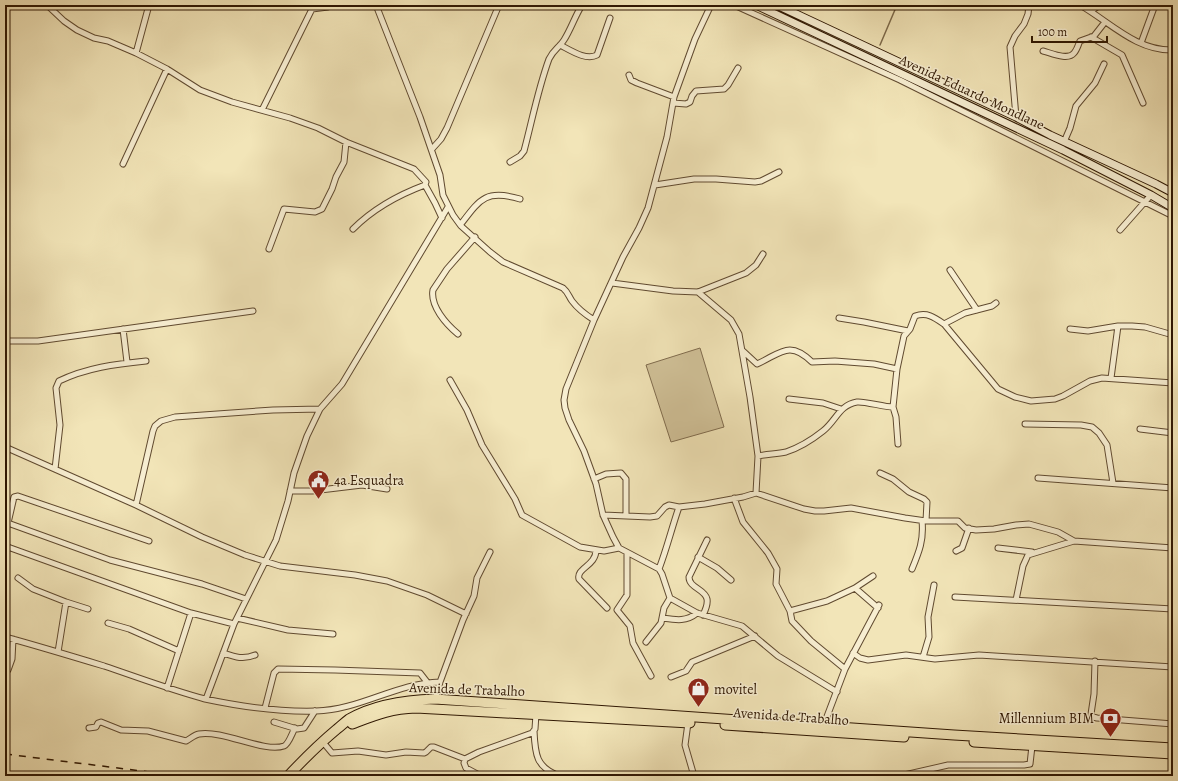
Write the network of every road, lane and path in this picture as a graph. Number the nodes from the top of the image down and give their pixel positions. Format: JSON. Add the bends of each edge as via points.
{"nodes":[{"id":1,"x":47,"y":5,"type":"edge"},
{"id":2,"x":149,"y":5,"type":"edge"},
{"id":3,"x":335,"y":5,"type":"edge"},
{"id":4,"x":376,"y":5,"type":"edge"},
{"id":5,"x":499,"y":5,"type":"edge"},
{"id":6,"x":582,"y":5,"type":"edge"},
{"id":7,"x":711,"y":5,"type":"edge"},
{"id":8,"x":734,"y":5,"type":"edge"},
{"id":9,"x":756,"y":5,"type":"edge"},
{"id":10,"x":777,"y":5,"type":"edge"},
{"id":11,"x":1029,"y":5,"type":"edge"},
{"id":12,"x":1080,"y":5,"type":"edge"},
{"id":13,"x":1100,"y":5,"type":"edge"},
{"id":14,"x":1155,"y":5,"type":"edge"},
{"id":15,"x":313,"y":7,"type":"edge"},
{"id":16,"x":1091,"y":12,"type":"junction"},
{"id":17,"x":610,"y":18,"type":"dead end"},
{"id":18,"x":1105,"y":22,"type":"junction"},
{"id":19,"x":1091,"y":37,"type":"junction"},
{"id":20,"x":1141,"y":43,"type":"junction"},
{"id":21,"x":560,"y":45,"type":"junction"},
{"id":22,"x":1043,"y":50,"type":"dead end"},
{"id":23,"x":1173,"y":50,"type":"edge"},
{"id":24,"x":136,"y":53,"type":"junction"},
{"id":25,"x":1104,"y":64,"type":"dead end"},
{"id":26,"x":738,"y":68,"type":"dead end"},
{"id":27,"x":167,"y":69,"type":"junction"},
{"id":28,"x":629,"y":75,"type":"dead end"},
{"id":29,"x":674,"y":97,"type":"junction"},
{"id":30,"x":673,"y":103,"type":"junction"},
{"id":31,"x":1143,"y":103,"type":"dead end"},
{"id":32,"x":262,"y":110,"type":"junction"},
{"id":33,"x":1016,"y":117,"type":"junction"},
{"id":34,"x":346,"y":142,"type":"junction"},
{"id":35,"x":1064,"y":142,"type":"junction"},
{"id":36,"x":432,"y":150,"type":"junction"},
{"id":37,"x":510,"y":162,"type":"dead end"},
{"id":38,"x":123,"y":164,"type":"dead end"},
{"id":39,"x":779,"y":172,"type":"dead end"},
{"id":40,"x":425,"y":185,"type":"junction"},
{"id":41,"x":655,"y":185,"type":"junction"},
{"id":42,"x":1173,"y":193,"type":"edge"},
{"id":43,"x":1151,"y":195,"type":"junction"},
{"id":44,"x":520,"y":199,"type":"dead end"},
{"id":45,"x":1145,"y":202,"type":"junction"},
{"id":46,"x":448,"y":207,"type":"junction"},
{"id":47,"x":1173,"y":208,"type":"edge"},
{"id":48,"x":1173,"y":216,"type":"edge"},
{"id":49,"x":442,"y":218,"type":"junction"},
{"id":50,"x":460,"y":224,"type":"junction"},
{"id":51,"x":353,"y":229,"type":"dead end"},
{"id":52,"x":1120,"y":230,"type":"dead end"},
{"id":53,"x":474,"y":237,"type":"junction"},
{"id":54,"x":269,"y":249,"type":"dead end"},
{"id":55,"x":763,"y":254,"type":"dead end"},
{"id":56,"x":950,"y":270,"type":"dead end"},
{"id":57,"x":612,"y":283,"type":"junction"},
{"id":58,"x":698,"y":292,"type":"junction"},
{"id":59,"x":996,"y":303,"type":"dead end"},
{"id":60,"x":977,"y":310,"type":"junction"},
{"id":61,"x":253,"y":311,"type":"dead end"},
{"id":62,"x":839,"y":318,"type":"dead end"},
{"id":63,"x":594,"y":320,"type":"junction"},
{"id":64,"x":944,"y":324,"type":"junction"},
{"id":65,"x":1118,"y":326,"type":"junction"},
{"id":66,"x":124,"y":329,"type":"junction"},
{"id":67,"x":1070,"y":330,"type":"dead end"},
{"id":68,"x":908,"y":332,"type":"junction"},
{"id":69,"x":458,"y":334,"type":"dead end"},
{"id":70,"x":1173,"y":335,"type":"edge"},
{"id":71,"x":5,"y":341,"type":"edge"},
{"id":72,"x":743,"y":351,"type":"junction"},
{"id":73,"x":146,"y":361,"type":"dead end"},
{"id":74,"x":127,"y":362,"type":"junction"},
{"id":75,"x":897,"y":369,"type":"junction"},
{"id":76,"x":1111,"y":378,"type":"junction"},
{"id":77,"x":450,"y":380,"type":"dead end"},
{"id":78,"x":1173,"y":383,"type":"edge"},
{"id":79,"x":789,"y":399,"type":"dead end"},
{"id":80,"x":893,"y":407,"type":"junction"},
{"id":81,"x":320,"y":409,"type":"junction"},
{"id":82,"x":841,"y":409,"type":"junction"},
{"id":83,"x":1025,"y":424,"type":"dead end"},
{"id":84,"x":1140,"y":429,"type":"dead end"},
{"id":85,"x":1173,"y":433,"type":"edge"},
{"id":86,"x":898,"y":444,"type":"dead end"},
{"id":87,"x":5,"y":447,"type":"edge"},
{"id":88,"x":758,"y":456,"type":"junction"},
{"id":89,"x":55,"y":469,"type":"junction"},
{"id":90,"x":880,"y":473,"type":"dead end"},
{"id":91,"x":594,"y":478,"type":"junction"},
{"id":92,"x":1038,"y":478,"type":"dead end"},
{"id":93,"x":1113,"y":483,"type":"junction"},
{"id":94,"x":1173,"y":488,"type":"edge"},
{"id":95,"x":387,"y":489,"type":"dead end"},
{"id":96,"x":290,"y":491,"type":"junction"},
{"id":97,"x":756,"y":493,"type":"junction"},
{"id":98,"x":734,"y":498,"type":"junction"},
{"id":99,"x":136,"y":506,"type":"junction"},
{"id":100,"x":679,"y":507,"type":"junction"},
{"id":101,"x":603,"y":515,"type":"junction"},
{"id":102,"x":626,"y":516,"type":"junction"},
{"id":103,"x":924,"y":521,"type":"junction"},
{"id":104,"x":7,"y":523,"type":"edge"},
{"id":105,"x":969,"y":528,"type":"junction"},
{"id":106,"x":707,"y":540,"type":"dead end"},
{"id":107,"x":148,"y":541,"type":"dead end"},
{"id":108,"x":1074,"y":541,"type":"junction"},
{"id":109,"x":5,"y":546,"type":"edge"},
{"id":110,"x":619,"y":548,"type":"junction"},
{"id":111,"x":998,"y":548,"type":"dead end"},
{"id":112,"x":1173,"y":548,"type":"edge"},
{"id":113,"x":596,"y":550,"type":"junction"},
{"id":114,"x":956,"y":551,"type":"dead end"},
{"id":115,"x":490,"y":552,"type":"dead end"},
{"id":116,"x":1032,"y":552,"type":"junction"},
{"id":117,"x":628,"y":553,"type":"junction"},
{"id":118,"x":698,"y":557,"type":"junction"},
{"id":119,"x":266,"y":562,"type":"junction"},
{"id":120,"x":659,"y":568,"type":"junction"},
{"id":121,"x":912,"y":569,"type":"dead end"},
{"id":122,"x":873,"y":576,"type":"dead end"},
{"id":123,"x":18,"y":578,"type":"dead end"},
{"id":124,"x":731,"y":580,"type":"dead end"},
{"id":125,"x":934,"y":585,"type":"dead end"},
{"id":126,"x":855,"y":588,"type":"junction"},
{"id":127,"x":955,"y":596,"type":"dead end"},
{"id":128,"x":670,"y":598,"type":"junction"},
{"id":129,"x":246,"y":599,"type":"junction"},
{"id":130,"x":1016,"y":600,"type":"junction"},
{"id":131,"x":66,"y":602,"type":"junction"},
{"id":132,"x":607,"y":608,"type":"dead end"},
{"id":133,"x":88,"y":609,"type":"dead end"},
{"id":134,"x":1173,"y":609,"type":"edge"},
{"id":135,"x":790,"y":611,"type":"junction"},
{"id":136,"x":191,"y":613,"type":"junction"},
{"id":137,"x":466,"y":614,"type":"junction"},
{"id":138,"x":697,"y":614,"type":"junction"},
{"id":139,"x":703,"y":616,"type":"junction"},
{"id":140,"x":238,"y":618,"type":"junction"},
{"id":141,"x":662,"y":618,"type":"junction"},
{"id":142,"x":108,"y":623,"type":"dead end"},
{"id":143,"x":234,"y":624,"type":"junction"},
{"id":144,"x":333,"y":634,"type":"dead end"},
{"id":145,"x":755,"y":636,"type":"junction"},
{"id":146,"x":5,"y":637,"type":"edge"},
{"id":147,"x":12,"y":639,"type":"junction"},
{"id":148,"x":646,"y":642,"type":"dead end"},
{"id":149,"x":179,"y":650,"type":"junction"},
{"id":150,"x":58,"y":652,"type":"junction"},
{"id":151,"x":223,"y":653,"type":"junction"},
{"id":152,"x":853,"y":653,"type":"junction"},
{"id":153,"x":256,"y":655,"type":"dead end"},
{"id":154,"x":923,"y":657,"type":"junction"},
{"id":155,"x":1095,"y":662,"type":"junction"},
{"id":156,"x":1173,"y":667,"type":"edge"},
{"id":157,"x":845,"y":669,"type":"junction"},
{"id":158,"x":8,"y":670,"type":"dead end"},
{"id":159,"x":650,"y":676,"type":"dead end"},
{"id":160,"x":671,"y":677,"type":"dead end"},
{"id":161,"x":427,"y":682,"type":"junction"},
{"id":162,"x":440,"y":682,"type":"junction"},
{"id":163,"x":168,"y":688,"type":"junction"},
{"id":164,"x":838,"y":692,"type":"junction"},
{"id":165,"x":206,"y":699,"type":"junction"},
{"id":166,"x":434,"y":704,"type":"junction"},
{"id":167,"x":493,"y":707,"type":"junction"},
{"id":168,"x":265,"y":708,"type":"junction"},
{"id":169,"x":315,"y":711,"type":"junction"},
{"id":170,"x":576,"y":712,"type":"junction"},
{"id":171,"x":536,"y":714,"type":"junction"},
{"id":172,"x":640,"y":716,"type":"junction"},
{"id":173,"x":274,"y":722,"type":"dead end"},
{"id":174,"x":688,"y":722,"type":"junction"},
{"id":175,"x":720,"y":722,"type":"junction"},
{"id":176,"x":1173,"y":724,"type":"edge"},
{"id":177,"x":90,"y":728,"type":"dead end"},
{"id":178,"x":295,"y":728,"type":"junction"},
{"id":179,"x":822,"y":729,"type":"junction"},
{"id":180,"x":534,"y":731,"type":"junction"},
{"id":181,"x":945,"y":737,"type":"junction"},
{"id":182,"x":322,"y":742,"type":"junction"},
{"id":183,"x":1032,"y":746,"type":"junction"},
{"id":184,"x":1100,"y":746,"type":"junction"},
{"id":185,"x":1173,"y":748,"type":"edge"},
{"id":186,"x":1173,"y":754,"type":"edge"},
{"id":187,"x":465,"y":759,"type":"junction"},
{"id":188,"x":288,"y":776,"type":"edge"},
{"id":189,"x":481,"y":776,"type":"edge"},
{"id":190,"x":560,"y":776,"type":"edge"},
{"id":191,"x":694,"y":776,"type":"edge"},
{"id":192,"x":900,"y":776,"type":"edge"}],
"edges":[{"from":1,"to":24,"type":"street","via":[[77,30]]},
{"from":2,"to":24,"type":"street"},
{"from":3,"to":15,"type":"street"},
{"from":4,"to":36,"type":"street"},
{"from":5,"to":36,"type":"street","via":[[447,128]]},
{"from":6,"to":21,"type":"street"},
{"from":7,"to":29,"type":"street"},
{"from":8,"to":45,"type":"street","via":[[900,80]]},
{"from":9,"to":43,"type":"main road","name":"Avenida Eduardo Mondlane","via":[[1063,150]]},
{"from":10,"to":33,"type":"main road","name":"Avenida Eduardo Mondlane"},
{"from":11,"to":33,"type":"street","via":[[1024,24],[1010,47]]},
{"from":12,"to":16,"type":"street"},
{"from":13,"to":16,"type":"street"},
{"from":14,"to":20,"type":"street"},
{"from":15,"to":32,"type":"street"},
{"from":16,"to":18,"type":"street"},
{"from":17,"to":21,"type":"street","via":[[594,56],[586,56]]},
{"from":18,"to":19,"type":"street"},
{"from":18,"to":20,"type":"street"},
{"from":19,"to":22,"type":"street","via":[[1080,42],[1075,53],[1069,56]]},
{"from":19,"to":31,"type":"street","via":[[1122,56]]},
{"from":20,"to":23,"type":"street","via":[[1155,49]]},
{"from":21,"to":37,"type":"street","via":[[549,60],[524,151]]},
{"from":24,"to":27,"type":"street"},
{"from":25,"to":35,"type":"street","via":[[1094,83],[1076,106]]},
{"from":26,"to":30,"type":"street","via":[[724,89],[696,91],[690,102]]},
{"from":27,"to":32,"type":"street","via":[[200,90]]},
{"from":27,"to":38,"type":"street"},
{"from":28,"to":29,"type":"street","via":[[631,80],[637,83]]},
{"from":29,"to":30,"type":"street"},
{"from":30,"to":41,"type":"street"},
{"from":32,"to":34,"type":"street","via":[[318,128]]},
{"from":33,"to":35,"type":"main road","name":"Avenida Eduardo Mondlane"},
{"from":34,"to":40,"type":"street","via":[[414,170],[426,182]]},
{"from":34,"to":54,"type":"street","via":[[344,162],[322,209],[315,212],[284,209]]},
{"from":35,"to":42,"type":"main road","name":"Avenida Eduardo Mondlane"},
{"from":36,"to":46,"type":"street"},
{"from":39,"to":41,"type":"street","via":[[754,182],[694,179]]},
{"from":40,"to":49,"type":"street"},
{"from":40,"to":51,"type":"street","via":[[397,197],[365,217]]},
{"from":41,"to":57,"type":"street","via":[[640,228]]},
{"from":43,"to":45,"type":"street"},
{"from":43,"to":47,"type":"main road","name":"Avenida Eduardo Mondlane"},
{"from":44,"to":50,"type":"street","via":[[496,195],[483,198]]},
{"from":45,"to":48,"type":"street"},
{"from":45,"to":52,"type":"street"},
{"from":46,"to":49,"type":"street"},
{"from":46,"to":50,"type":"street"},
{"from":49,"to":81,"type":"street","via":[[342,384]]},
{"from":50,"to":53,"type":"street"},
{"from":53,"to":63,"type":"street","via":[[503,262],[564,288],[576,307]]},
{"from":53,"to":69,"type":"street","via":[[432,293],[441,315]]},
{"from":55,"to":58,"type":"street","via":[[756,265],[746,273]]},
{"from":56,"to":60,"type":"street"},
{"from":57,"to":58,"type":"street"},
{"from":57,"to":63,"type":"street"},
{"from":58,"to":72,"type":"street","via":[[731,320],[737,328]]},
{"from":59,"to":60,"type":"street"},
{"from":60,"to":64,"type":"street"},
{"from":61,"to":66,"type":"street"},
{"from":62,"to":68,"type":"street"},
{"from":63,"to":91,"type":"street","via":[[564,400],[569,420]]},
{"from":64,"to":68,"type":"street","via":[[934,316],[923,314],[915,316]]},
{"from":64,"to":76,"type":"street","via":[[998,389],[1015,397],[1031,401],[1055,399],[1096,379]]},
{"from":65,"to":67,"type":"street"},
{"from":65,"to":70,"type":"street","via":[[1145,328]]},
{"from":65,"to":76,"type":"street"},
{"from":66,"to":71,"type":"street","via":[[38,341]]},
{"from":66,"to":74,"type":"street"},
{"from":68,"to":75,"type":"street","via":[[904,336]]},
{"from":72,"to":75,"type":"street","via":[[757,364],[782,351],[793,349],[812,362],[835,361]]},
{"from":72,"to":88,"type":"street"},
{"from":73,"to":74,"type":"street"},
{"from":74,"to":89,"type":"street","via":[[89,370],[57,383],[60,425]]},
{"from":75,"to":80,"type":"street"},
{"from":76,"to":78,"type":"street"},
{"from":77,"to":113,"type":"street","via":[[467,410],[482,445],[515,498],[522,515],[580,547]]},
{"from":79,"to":82,"type":"street","via":[[823,403]]},
{"from":80,"to":82,"type":"street","via":[[858,401]]},
{"from":80,"to":86,"type":"street"},
{"from":81,"to":96,"type":"street","via":[[307,436]]},
{"from":81,"to":99,"type":"street","via":[[240,412],[175,417],[161,421],[153,431]]},
{"from":82,"to":88,"type":"street","via":[[823,431],[795,448],[786,452]]},
{"from":83,"to":93,"type":"street","via":[[1092,427],[1107,445]]},
{"from":84,"to":85,"type":"street"},
{"from":87,"to":89,"type":"street"},
{"from":88,"to":97,"type":"street"},
{"from":89,"to":99,"type":"street"},
{"from":90,"to":103,"type":"street","via":[[927,502]]},
{"from":91,"to":101,"type":"street"},
{"from":91,"to":102,"type":"street","via":[[621,473],[624,476]]},
{"from":92,"to":93,"type":"street"},
{"from":93,"to":94,"type":"street"},
{"from":95,"to":96,"type":"street","via":[[362,486]]},
{"from":96,"to":119,"type":"street","via":[[276,540]]},
{"from":97,"to":98,"type":"street"},
{"from":97,"to":103,"type":"street","via":[[804,509],[824,511],[850,508]]},
{"from":98,"to":100,"type":"street"},
{"from":98,"to":135,"type":"street","via":[[743,522],[768,553],[777,569],[776,584]]},
{"from":99,"to":119,"type":"street","via":[[202,537]]},
{"from":100,"to":102,"type":"street","via":[[669,505],[657,516]]},
{"from":100,"to":120,"type":"street"},
{"from":101,"to":102,"type":"street"},
{"from":101,"to":110,"type":"street"},
{"from":103,"to":105,"type":"street","via":[[958,521],[965,528]]},
{"from":103,"to":121,"type":"street","via":[[922,546]]},
{"from":104,"to":107,"type":"street","via":[[14,497],[18,496]]},
{"from":104,"to":129,"type":"street","via":[[110,560],[202,584]]},
{"from":105,"to":108,"type":"street","via":[[994,529],[1029,524],[1058,532]]},
{"from":105,"to":114,"type":"street","via":[[962,548]]},
{"from":106,"to":118,"type":"street"},
{"from":108,"to":112,"type":"street"},
{"from":108,"to":116,"type":"street"},
{"from":109,"to":136,"type":"street"},
{"from":110,"to":113,"type":"street"},
{"from":110,"to":117,"type":"street"},
{"from":111,"to":116,"type":"street"},
{"from":113,"to":132,"type":"street","via":[[593,562],[578,576]]},
{"from":115,"to":137,"type":"street","via":[[477,578],[474,596]]},
{"from":116,"to":130,"type":"street","via":[[1023,566]]},
{"from":117,"to":120,"type":"street"},
{"from":117,"to":159,"type":"street","via":[[628,592],[617,610],[630,626],[633,643]]},
{"from":118,"to":124,"type":"street"},
{"from":118,"to":139,"type":"street","via":[[689,580],[707,597]]},
{"from":119,"to":129,"type":"street"},
{"from":119,"to":137,"type":"street","via":[[387,581],[427,595]]},
{"from":120,"to":128,"type":"street"},
{"from":122,"to":126,"type":"street"},
{"from":123,"to":131,"type":"street","via":[[33,589]]},
{"from":125,"to":154,"type":"street","via":[[928,617],[929,637]]},
{"from":126,"to":135,"type":"street"},
{"from":126,"to":152,"type":"street","via":[[879,606]]},
{"from":127,"to":130,"type":"street"},
{"from":128,"to":138,"type":"street"},
{"from":128,"to":141,"type":"street"},
{"from":129,"to":140,"type":"street"},
{"from":130,"to":134,"type":"street"},
{"from":131,"to":133,"type":"street"},
{"from":131,"to":150,"type":"street"},
{"from":135,"to":157,"type":"street","via":[[792,621],[810,641]]},
{"from":136,"to":143,"type":"street"},
{"from":136,"to":149,"type":"street"},
{"from":137,"to":162,"type":"street"},
{"from":138,"to":139,"type":"street"},
{"from":138,"to":141,"type":"street","via":[[679,621]]},
{"from":139,"to":145,"type":"street","via":[[732,622]]},
{"from":140,"to":143,"type":"street"},
{"from":140,"to":144,"type":"street","via":[[288,630]]},
{"from":141,"to":148,"type":"street","via":[[658,628]]},
{"from":142,"to":149,"type":"street"},
{"from":143,"to":151,"type":"street"},
{"from":145,"to":160,"type":"street","via":[[692,662],[686,671]]},
{"from":145,"to":164,"type":"street","via":[[778,656]]},
{"from":146,"to":147,"type":"street"},
{"from":147,"to":150,"type":"street"},
{"from":147,"to":158,"type":"street","via":[[12,659]]},
{"from":149,"to":163,"type":"street"},
{"from":150,"to":163,"type":"street"},
{"from":151,"to":153,"type":"street","via":[[239,658]]},
{"from":151,"to":165,"type":"street"},
{"from":152,"to":154,"type":"street","via":[[868,660],[906,655]]},
{"from":152,"to":157,"type":"street"},
{"from":154,"to":155,"type":"street","via":[[940,659],[979,655]]},
{"from":155,"to":156,"type":"street"},
{"from":155,"to":176,"type":"street","via":[[1091,714],[1093,717]]},
{"from":157,"to":164,"type":"street"},
{"from":161,"to":162,"type":"street"},
{"from":161,"to":168,"type":"street","via":[[420,673],[278,669],[274,673]]},
{"from":161,"to":169,"type":"street","via":[[342,708]]},
{"from":162,"to":166,"type":"street"},
{"from":163,"to":165,"type":"street"},
{"from":164,"to":179,"type":"street"},
{"from":165,"to":168,"type":"street"},
{"from":166,"to":167,"type":"highway","name":"Avenida de Trabalho"},
{"from":166,"to":182,"type":"highway","name":"Avenida de Trabalho","via":[[396,709],[339,728]]},
{"from":167,"to":170,"type":"highway","name":"Avenida de Trabalho"},
{"from":167,"to":171,"type":"highway","name":"Avenida de Trabalho"},
{"from":168,"to":169,"type":"street"},
{"from":169,"to":178,"type":"street","via":[[304,728]]},
{"from":170,"to":171,"type":"highway","name":"Avenida de Trabalho"},
{"from":170,"to":172,"type":"highway","name":"Avenida de Trabalho"},
{"from":171,"to":180,"type":"street"},
{"from":172,"to":174,"type":"highway","name":"Avenida de Trabalho"},
{"from":172,"to":175,"type":"highway","name":"Avenida de Trabalho"},
{"from":173,"to":178,"type":"street"},
{"from":174,"to":175,"type":"highway","name":"Avenida de Trabalho"},
{"from":174,"to":191,"type":"street","via":[[685,744]]},
{"from":175,"to":179,"type":"highway","name":"Avenida de Trabalho"},
{"from":177,"to":178,"type":"street","via":[[101,722],[121,730],[148,731],[186,741],[197,734],[209,734],[261,745],[284,746]]},
{"from":179,"to":181,"type":"highway","name":"Avenida de Trabalho"},
{"from":180,"to":187,"type":"street"},
{"from":180,"to":190,"type":"street","via":[[535,748],[540,763],[549,772]]},
{"from":181,"to":183,"type":"highway","name":"Avenida de Trabalho"},
{"from":181,"to":184,"type":"highway","name":"Avenida de Trabalho"},
{"from":182,"to":187,"type":"street","via":[[332,753],[424,753],[434,747]]},
{"from":182,"to":188,"type":"highway"},
{"from":183,"to":184,"type":"highway","name":"Avenida de Trabalho"},
{"from":183,"to":192,"type":"street","via":[[1030,764],[948,765]]},
{"from":184,"to":185,"type":"highway","name":"Avenida de Trabalho"},
{"from":184,"to":186,"type":"highway","name":"Avenida de Trabalho"},
{"from":187,"to":189,"type":"street","via":[[466,768]]}]}
